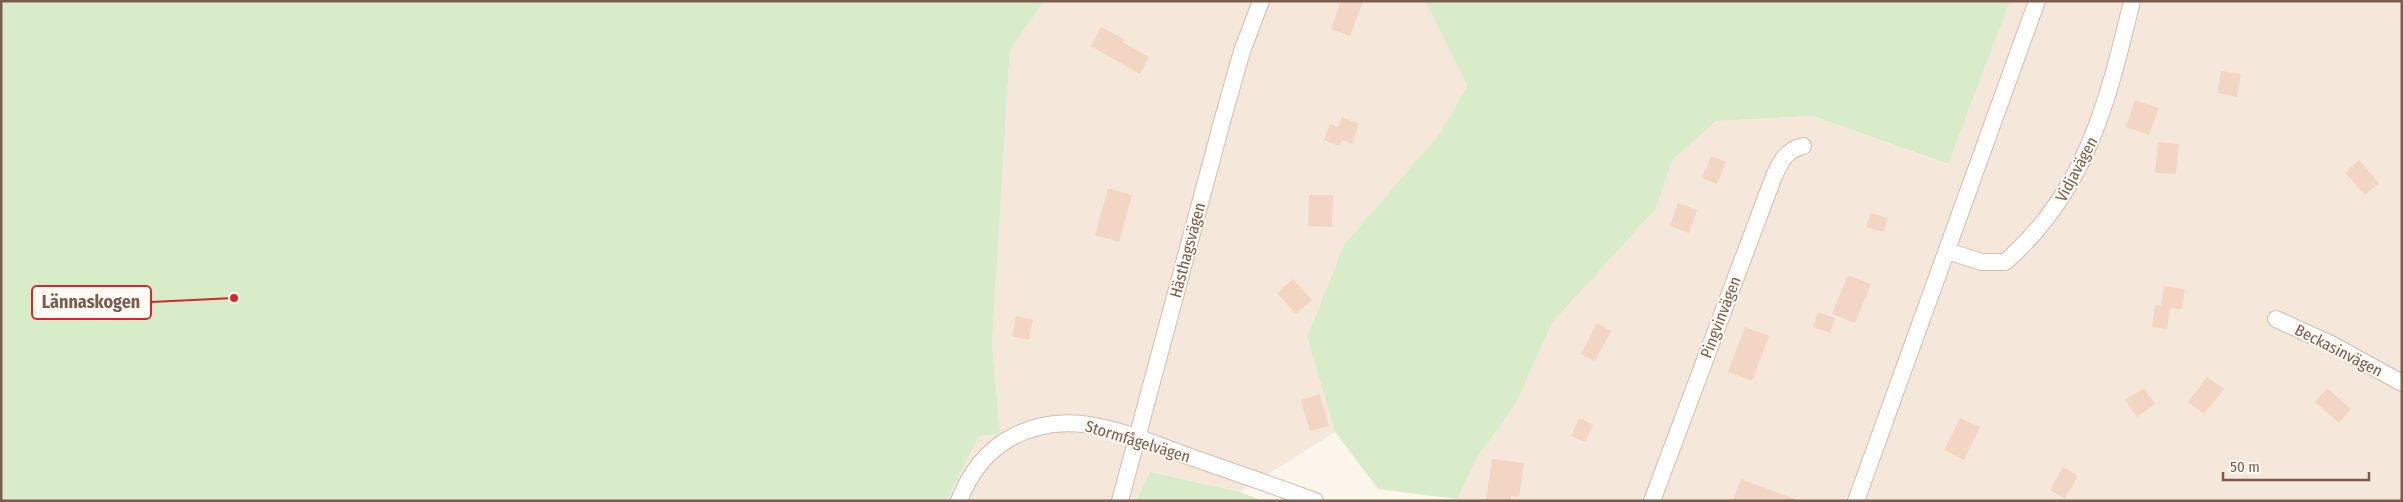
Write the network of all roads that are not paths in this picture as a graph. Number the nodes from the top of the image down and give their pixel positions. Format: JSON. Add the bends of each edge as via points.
{"nodes":[{"id":1,"x":1261,"y":1,"type":"edge"},
{"id":2,"x":2037,"y":1,"type":"edge"},
{"id":3,"x":2132,"y":1,"type":"edge"},
{"id":4,"x":1803,"y":146,"type":"dead end"},
{"id":5,"x":1947,"y":251,"type":"junction"},
{"id":6,"x":2276,"y":319,"type":"dead end"},
{"id":7,"x":2402,"y":383,"type":"edge"},
{"id":8,"x":1138,"y":438,"type":"junction"},
{"id":9,"x":959,"y":501,"type":"edge"},
{"id":10,"x":1120,"y":501,"type":"edge"},
{"id":11,"x":1315,"y":501,"type":"edge"},
{"id":12,"x":1652,"y":501,"type":"edge"},
{"id":13,"x":1856,"y":501,"type":"edge"}],
"edges":[{"from":1,"to":8,"type":"street","name":"Hästhagsvägen","via":[[1223,118]]},
{"from":2,"to":5,"type":"street"},
{"from":3,"to":5,"type":"street","name":"Vidjavägen","via":[[2109,94],[2095,133],[2076,174],[2043,224],[2005,262],[1982,262]]},
{"from":4,"to":12,"type":"street","name":"Pingvinvägen","via":[[1792,149],[1780,162],[1774,176]]},
{"from":5,"to":13,"type":"street"},
{"from":6,"to":7,"type":"street","name":"Beckasinvägen","via":[[2331,344]]},
{"from":8,"to":9,"type":"street","name":"Stormfågelvägen","via":[[1085,423],[1041,424],[1018,433],[978,464]]},
{"from":8,"to":10,"type":"street","name":"Hästhagsvägen"},
{"from":8,"to":11,"type":"street","name":"Stormfågelvägen"}]}
